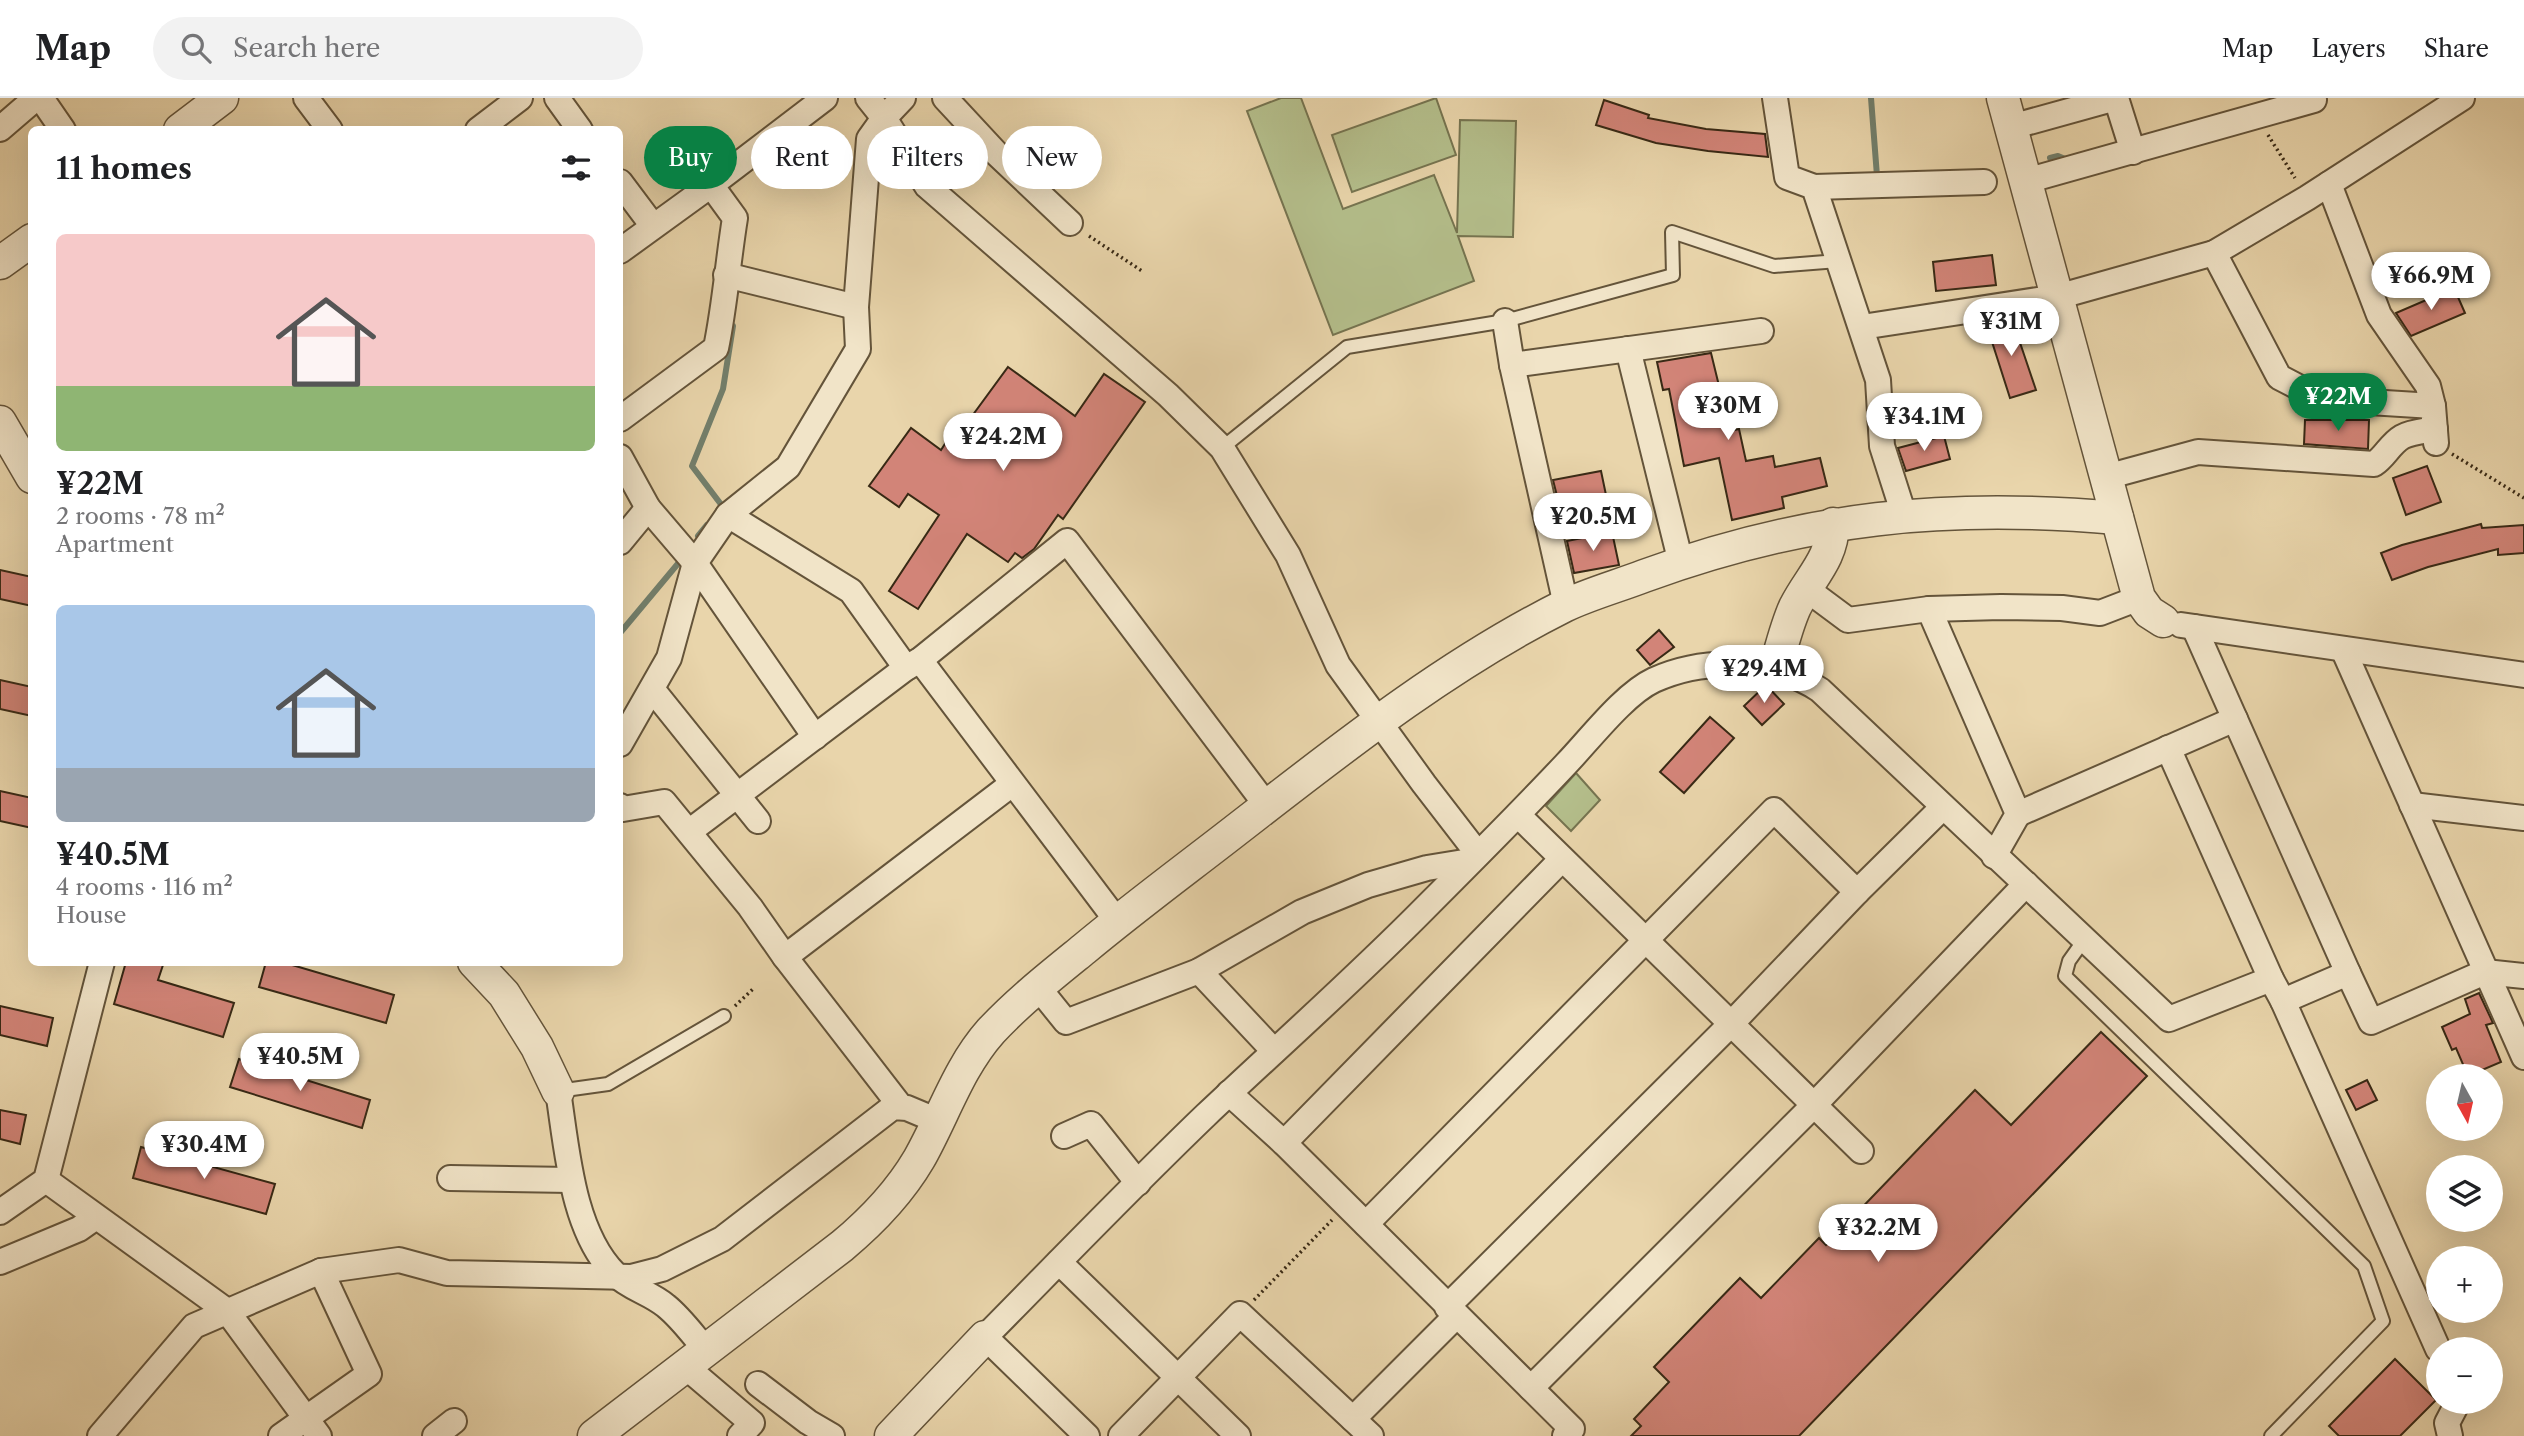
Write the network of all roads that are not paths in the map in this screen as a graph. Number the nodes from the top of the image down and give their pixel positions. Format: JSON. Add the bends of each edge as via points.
{"nodes":[{"id":1,"x":36,"y":98,"type":"edge"},
{"id":2,"x":41,"y":98,"type":"edge"},
{"id":3,"x":222,"y":98,"type":"edge"},
{"id":4,"x":306,"y":98,"type":"edge"},
{"id":5,"x":520,"y":98,"type":"edge"},
{"id":6,"x":557,"y":98,"type":"edge"},
{"id":7,"x":825,"y":98,"type":"edge"},
{"id":8,"x":868,"y":98,"type":"edge"},
{"id":9,"x":903,"y":98,"type":"edge"},
{"id":10,"x":945,"y":98,"type":"edge"},
{"id":11,"x":1775,"y":98,"type":"edge"},
{"id":12,"x":2462,"y":98,"type":"edge"},
{"id":13,"x":2314,"y":100,"type":"edge"},
{"id":14,"x":2007,"y":113,"type":"edge"},
{"id":15,"x":884,"y":118,"type":"junction"},
{"id":16,"x":60,"y":126,"type":"edge"},
{"id":17,"x":185,"y":126,"type":"edge"},
{"id":18,"x":327,"y":126,"type":"edge"},
{"id":19,"x":483,"y":126,"type":"edge"},
{"id":20,"x":577,"y":126,"type":"edge"},
{"id":21,"x":0,"y":129,"type":"edge"},
{"id":22,"x":2133,"y":152,"type":"junction"},
{"id":23,"x":737,"y":165,"type":"edge"},
{"id":24,"x":2026,"y":181,"type":"junction"},
{"id":25,"x":1984,"y":183,"type":"dead end"},
{"id":26,"x":2329,"y":184,"type":"junction"},
{"id":27,"x":623,"y":186,"type":"edge"},
{"id":28,"x":1814,"y":187,"type":"junction"},
{"id":29,"x":705,"y":189,"type":"edge"},
{"id":30,"x":714,"y":189,"type":"edge"},
{"id":31,"x":1070,"y":223,"type":"dead end"},
{"id":32,"x":653,"y":226,"type":"junction"},
{"id":33,"x":28,"y":243,"type":"edge"},
{"id":34,"x":623,"y":249,"type":"edge"},
{"id":35,"x":2214,"y":253,"type":"junction"},
{"id":36,"x":1838,"y":261,"type":"junction"},
{"id":37,"x":0,"y":263,"type":"edge"},
{"id":38,"x":726,"y":275,"type":"junction"},
{"id":39,"x":2057,"y":297,"type":"junction"},
{"id":40,"x":856,"y":307,"type":"junction"},
{"id":41,"x":1504,"y":321,"type":"junction"},
{"id":42,"x":1862,"y":327,"type":"junction"},
{"id":43,"x":1761,"y":331,"type":"dead end"},
{"id":44,"x":1628,"y":349,"type":"junction"},
{"id":45,"x":1512,"y":365,"type":"junction"},
{"id":46,"x":623,"y":417,"type":"edge"},
{"id":47,"x":0,"y":422,"type":"edge"},
{"id":48,"x":2434,"y":426,"type":"junction"},
{"id":49,"x":1222,"y":448,"type":"junction"},
{"id":50,"x":623,"y":462,"type":"edge"},
{"id":51,"x":28,"y":470,"type":"edge"},
{"id":52,"x":2106,"y":477,"type":"junction"},
{"id":53,"x":648,"y":508,"type":"junction"},
{"id":54,"x":728,"y":515,"type":"junction"},
{"id":55,"x":1904,"y":515,"type":"junction"},
{"id":56,"x":2118,"y":518,"type":"junction"},
{"id":57,"x":1833,"y":524,"type":"junction"},
{"id":58,"x":623,"y":538,"type":"edge"},
{"id":59,"x":695,"y":563,"type":"junction"},
{"id":60,"x":1681,"y":563,"type":"junction"},
{"id":61,"x":1805,"y":588,"type":"junction"},
{"id":62,"x":2139,"y":598,"type":"junction"},
{"id":63,"x":1566,"y":605,"type":"junction"},
{"id":64,"x":1929,"y":609,"type":"junction"},
{"id":65,"x":2163,"y":621,"type":"joint"},
{"id":66,"x":2194,"y":627,"type":"junction"},
{"id":67,"x":2343,"y":649,"type":"junction"},
{"id":68,"x":913,"y":664,"type":"junction"},
{"id":69,"x":1775,"y":670,"type":"junction"},
{"id":70,"x":2524,"y":675,"type":"edge"},
{"id":71,"x":652,"y":689,"type":"junction"},
{"id":72,"x":2235,"y":719,"type":"junction"},
{"id":73,"x":1380,"y":723,"type":"junction"},
{"id":74,"x":815,"y":737,"type":"junction"},
{"id":75,"x":623,"y":739,"type":"edge"},
{"id":76,"x":2168,"y":748,"type":"junction"},
{"id":77,"x":1012,"y":784,"type":"junction"},
{"id":78,"x":738,"y":796,"type":"junction"},
{"id":79,"x":2412,"y":804,"type":"junction"},
{"id":80,"x":1267,"y":806,"type":"junction"},
{"id":81,"x":623,"y":808,"type":"edge"},
{"id":82,"x":1942,"y":808,"type":"junction"},
{"id":83,"x":1518,"y":814,"type":"junction"},
{"id":84,"x":2018,"y":814,"type":"junction"},
{"id":85,"x":2524,"y":818,"type":"edge"},
{"id":86,"x":758,"y":821,"type":"dead end"},
{"id":87,"x":690,"y":831,"type":"junction"},
{"id":88,"x":1994,"y":856,"type":"junction"},
{"id":89,"x":1474,"y":857,"type":"junction"},
{"id":90,"x":1562,"y":859,"type":"junction"},
{"id":91,"x":2026,"y":884,"type":"junction"},
{"id":92,"x":1857,"y":892,"type":"junction"},
{"id":93,"x":1117,"y":921,"type":"junction"},
{"id":94,"x":1646,"y":940,"type":"junction"},
{"id":95,"x":2084,"y":940,"type":"junction"},
{"id":96,"x":785,"y":957,"type":"junction"},
{"id":97,"x":101,"y":966,"type":"edge"},
{"id":98,"x":478,"y":966,"type":"edge"},
{"id":99,"x":1199,"y":971,"type":"junction"},
{"id":100,"x":2485,"y":972,"type":"junction"},
{"id":101,"x":2348,"y":973,"type":"junction"},
{"id":102,"x":2524,"y":975,"type":"edge"},
{"id":103,"x":2271,"y":979,"type":"junction"},
{"id":104,"x":1037,"y":986,"type":"junction"},
{"id":105,"x":2283,"y":1001,"type":"junction"},
{"id":106,"x":724,"y":1016,"type":"road end"},
{"id":107,"x":1731,"y":1024,"type":"junction"},
{"id":108,"x":1274,"y":1051,"type":"junction"},
{"id":109,"x":2524,"y":1057,"type":"edge"},
{"id":110,"x":558,"y":1091,"type":"junction"},
{"id":111,"x":1229,"y":1093,"type":"junction"},
{"id":112,"x":1814,"y":1105,"type":"junction"},
{"id":113,"x":901,"y":1107,"type":"junction"},
{"id":114,"x":938,"y":1121,"type":"junction"},
{"id":115,"x":1064,"y":1136,"type":"dead end"},
{"id":116,"x":1284,"y":1143,"type":"junction"},
{"id":117,"x":1861,"y":1151,"type":"dead end"},
{"id":118,"x":450,"y":1178,"type":"dead end"},
{"id":119,"x":46,"y":1180,"type":"junction"},
{"id":120,"x":572,"y":1180,"type":"junction"},
{"id":121,"x":1138,"y":1183,"type":"junction"},
{"id":122,"x":0,"y":1212,"type":"edge"},
{"id":123,"x":96,"y":1217,"type":"junction"},
{"id":124,"x":1366,"y":1224,"type":"junction"},
{"id":125,"x":0,"y":1262,"type":"edge"},
{"id":126,"x":1059,"y":1262,"type":"junction"},
{"id":127,"x":321,"y":1271,"type":"junction"},
{"id":128,"x":617,"y":1277,"type":"junction"},
{"id":129,"x":227,"y":1311,"type":"junction"},
{"id":130,"x":1452,"y":1311,"type":"junction"},
{"id":131,"x":985,"y":1337,"type":"junction"},
{"id":132,"x":2433,"y":1337,"type":"edge"},
{"id":133,"x":695,"y":1358,"type":"junction"},
{"id":134,"x":1177,"y":1378,"type":"junction"},
{"id":135,"x":758,"y":1384,"type":"dead end"},
{"id":136,"x":1531,"y":1388,"type":"junction"},
{"id":137,"x":2452,"y":1414,"type":"edge"},
{"id":138,"x":312,"y":1427,"type":"edge"},
{"id":139,"x":1362,"y":1427,"type":"edge"},
{"id":140,"x":100,"y":1436,"type":"edge"},
{"id":141,"x":281,"y":1436,"type":"edge"},
{"id":142,"x":594,"y":1436,"type":"edge"},
{"id":143,"x":740,"y":1436,"type":"edge"},
{"id":144,"x":832,"y":1436,"type":"edge"},
{"id":145,"x":891,"y":1436,"type":"edge"},
{"id":146,"x":1087,"y":1436,"type":"edge"},
{"id":147,"x":1121,"y":1436,"type":"edge"},
{"id":148,"x":1238,"y":1436,"type":"edge"},
{"id":149,"x":1565,"y":1436,"type":"edge"},
{"id":150,"x":2271,"y":1436,"type":"edge"},
{"id":151,"x":2450,"y":1436,"type":"edge"}],
"edges":[{"from":1,"to":21,"type":"street"},
{"from":2,"to":16,"type":"street"},
{"from":3,"to":17,"type":"street"},
{"from":4,"to":18,"type":"street"},
{"from":5,"to":19,"type":"street"},
{"from":6,"to":20,"type":"street"},
{"from":7,"to":23,"type":"street"},
{"from":8,"to":15,"type":"street"},
{"from":9,"to":15,"type":"street"},
{"from":10,"to":31,"type":"street"},
{"from":11,"to":28,"type":"street","via":[[1787,177]]},
{"from":12,"to":26,"type":"street"},
{"from":13,"to":22,"type":"street"},
{"from":14,"to":22,"type":"street","via":[[2116,98]]},
{"from":14,"to":24,"type":"street"},
{"from":15,"to":40,"type":"street","via":[[869,139]]},
{"from":15,"to":49,"type":"street","via":[[927,186],[1168,395]]},
{"from":22,"to":24,"type":"street"},
{"from":24,"to":39,"type":"street"},
{"from":25,"to":28,"type":"street"},
{"from":26,"to":35,"type":"street"},
{"from":26,"to":48,"type":"street","via":[[2379,315],[2428,386]]},
{"from":27,"to":32,"type":"street"},
{"from":28,"to":36,"type":"street"},
{"from":29,"to":32,"type":"street"},
{"from":30,"to":38,"type":"street","via":[[735,218]]},
{"from":32,"to":34,"type":"street"},
{"from":33,"to":37,"type":"street"},
{"from":35,"to":39,"type":"street"},
{"from":35,"to":48,"type":"street","via":[[2279,377],[2321,399]]},
{"from":36,"to":41,"type":"lane","via":[[1774,266],[1672,232],[1673,275]]},
{"from":36,"to":42,"type":"street"},
{"from":38,"to":40,"type":"street"},
{"from":38,"to":46,"type":"street","via":[[716,348]]},
{"from":39,"to":42,"type":"street"},
{"from":39,"to":52,"type":"street"},
{"from":40,"to":54,"type":"street","via":[[858,349],[788,467]]},
{"from":41,"to":45,"type":"street"},
{"from":41,"to":49,"type":"lane","via":[[1347,347]]},
{"from":42,"to":55,"type":"street","via":[[1878,380],[1882,446]]},
{"from":43,"to":44,"type":"street"},
{"from":44,"to":45,"type":"street"},
{"from":44,"to":60,"type":"street"},
{"from":45,"to":63,"type":"street"},
{"from":47,"to":51,"type":"street"},
{"from":48,"to":52,"type":"street","via":[[2403,436],[2374,464],[2198,452]]},
{"from":49,"to":73,"type":"street","via":[[1288,555],[1338,665]]},
{"from":50,"to":53,"type":"street"},
{"from":52,"to":56,"type":"street"},
{"from":53,"to":58,"type":"street"},
{"from":53,"to":59,"type":"street"},
{"from":54,"to":59,"type":"street"},
{"from":54,"to":68,"type":"street","via":[[851,591]]},
{"from":55,"to":56,"type":"street","via":[[2014,511]]},
{"from":55,"to":57,"type":"street"},
{"from":56,"to":62,"type":"street"},
{"from":57,"to":60,"type":"street"},
{"from":57,"to":61,"type":"street","via":[[1824,562]]},
{"from":59,"to":71,"type":"street","via":[[669,658]]},
{"from":59,"to":74,"type":"street"},
{"from":60,"to":63,"type":"street"},
{"from":61,"to":64,"type":"street","via":[[1848,620]]},
{"from":61,"to":69,"type":"street"},
{"from":62,"to":64,"type":"street","via":[[2099,613],[2062,608]]},
{"from":62,"to":65,"type":"street"},
{"from":63,"to":73,"type":"street","via":[[1464,663]]},
{"from":64,"to":84,"type":"street"},
{"from":65,"to":66,"type":"street"},
{"from":66,"to":67,"type":"street"},
{"from":66,"to":72,"type":"street"},
{"from":67,"to":70,"type":"street"},
{"from":67,"to":79,"type":"street"},
{"from":68,"to":74,"type":"street"},
{"from":68,"to":77,"type":"street"},
{"from":68,"to":80,"type":"street","via":[[1068,541]]},
{"from":69,"to":82,"type":"street","via":[[1804,679],[1820,690]]},
{"from":69,"to":83,"type":"street","via":[[1705,666],[1637,689]]},
{"from":71,"to":75,"type":"street"},
{"from":71,"to":78,"type":"street"},
{"from":72,"to":76,"type":"street"},
{"from":72,"to":101,"type":"street"},
{"from":73,"to":80,"type":"street"},
{"from":73,"to":89,"type":"street"},
{"from":74,"to":78,"type":"street"},
{"from":76,"to":84,"type":"street"},
{"from":76,"to":103,"type":"street"},
{"from":77,"to":93,"type":"street"},
{"from":77,"to":96,"type":"street"},
{"from":78,"to":86,"type":"street"},
{"from":78,"to":87,"type":"street"},
{"from":79,"to":85,"type":"street"},
{"from":79,"to":100,"type":"street"},
{"from":80,"to":93,"type":"street"},
{"from":81,"to":87,"type":"street","via":[[664,802]]},
{"from":82,"to":88,"type":"street"},
{"from":82,"to":92,"type":"street"},
{"from":83,"to":89,"type":"street"},
{"from":83,"to":90,"type":"street"},
{"from":84,"to":88,"type":"street"},
{"from":87,"to":96,"type":"street"},
{"from":88,"to":91,"type":"street"},
{"from":89,"to":99,"type":"street","via":[[1357,889],[1302,912]]},
{"from":89,"to":108,"type":"street"},
{"from":90,"to":94,"type":"street"},
{"from":90,"to":116,"type":"street"},
{"from":91,"to":95,"type":"street"},
{"from":91,"to":112,"type":"street"},
{"from":92,"to":94,"type":"street","via":[[1774,810]]},
{"from":92,"to":107,"type":"street"},
{"from":93,"to":104,"type":"street"},
{"from":94,"to":107,"type":"street"},
{"from":94,"to":124,"type":"street"},
{"from":95,"to":103,"type":"street","via":[[2169,1019]]},
{"from":95,"to":150,"type":"lane","via":[[2065,976],[2364,1266],[2384,1321]]},
{"from":96,"to":113,"type":"street"},
{"from":97,"to":119,"type":"street"},
{"from":98,"to":110,"type":"street","via":[[504,994],[537,1046]]},
{"from":99,"to":104,"type":"street","via":[[1066,1022]]},
{"from":99,"to":108,"type":"street"},
{"from":100,"to":101,"type":"street","via":[[2371,1022]]},
{"from":100,"to":102,"type":"street"},
{"from":100,"to":109,"type":"street"},
{"from":101,"to":105,"type":"street"},
{"from":103,"to":105,"type":"street"},
{"from":104,"to":114,"type":"street","via":[[989,1034]]},
{"from":105,"to":132,"type":"street"},
{"from":106,"to":110,"type":"lane","via":[[608,1084]]},
{"from":107,"to":112,"type":"street"},
{"from":107,"to":130,"type":"street"},
{"from":108,"to":111,"type":"street"},
{"from":110,"to":120,"type":"street"},
{"from":111,"to":116,"type":"street"},
{"from":111,"to":121,"type":"street"},
{"from":112,"to":117,"type":"street"},
{"from":112,"to":136,"type":"street"},
{"from":113,"to":114,"type":"street"},
{"from":113,"to":128,"type":"street","via":[[893,1107],[722,1239],[662,1269]]},
{"from":114,"to":133,"type":"street","via":[[918,1161],[874,1218]]},
{"from":115,"to":121,"type":"street","via":[[1091,1124]]},
{"from":116,"to":124,"type":"street"},
{"from":118,"to":120,"type":"street"},
{"from":119,"to":122,"type":"street"},
{"from":119,"to":123,"type":"street"},
{"from":120,"to":128,"type":"street","via":[[594,1244]]},
{"from":121,"to":126,"type":"street"},
{"from":123,"to":125,"type":"street","via":[[79,1229]]},
{"from":123,"to":129,"type":"street"},
{"from":124,"to":130,"type":"street"},
{"from":126,"to":131,"type":"street"},
{"from":126,"to":134,"type":"street"},
{"from":127,"to":128,"type":"street","via":[[399,1260],[447,1273]]},
{"from":127,"to":129,"type":"street"},
{"from":127,"to":138,"type":"street","via":[[369,1374]]},
{"from":128,"to":133,"type":"street","via":[[666,1306]]},
{"from":129,"to":138,"type":"street"},
{"from":129,"to":140,"type":"street","via":[[194,1326]]},
{"from":130,"to":136,"type":"street"},
{"from":130,"to":139,"type":"street"},
{"from":131,"to":145,"type":"street"},
{"from":131,"to":146,"type":"street"},
{"from":133,"to":142,"type":"street"},
{"from":133,"to":143,"type":"street","via":[[752,1423]]},
{"from":134,"to":139,"type":"street","via":[[1240,1314]]},
{"from":134,"to":147,"type":"street"},
{"from":134,"to":148,"type":"street"},
{"from":135,"to":144,"type":"street"},
{"from":136,"to":149,"type":"street","via":[[1572,1429]]},
{"from":137,"to":151,"type":"street","via":[[2447,1423]]},
{"from":138,"to":141,"type":"street"}]}
